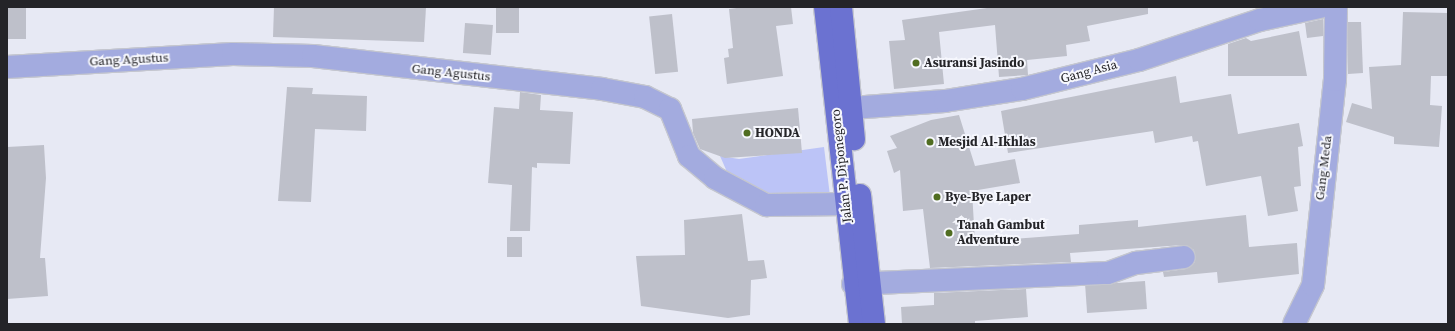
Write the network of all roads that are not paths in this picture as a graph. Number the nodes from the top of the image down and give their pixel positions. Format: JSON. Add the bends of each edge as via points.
{"nodes":[{"id":1,"x":825,"y":7,"type":"edge"},
{"id":2,"x":841,"y":7,"type":"edge"},
{"id":3,"x":1320,"y":7,"type":"edge"},
{"id":4,"x":1336,"y":7,"type":"edge"},
{"id":5,"x":1258,"y":14,"type":"edge"},
{"id":6,"x":7,"y":67,"type":"edge"},
{"id":7,"x":852,"y":108,"type":"junction"},
{"id":8,"x":846,"y":204,"type":"junction"},
{"id":9,"x":1184,"y":257,"type":"dead end"},
{"id":10,"x":862,"y":284,"type":"junction"},
{"id":11,"x":860,"y":324,"type":"edge"},
{"id":12,"x":874,"y":324,"type":"edge"},
{"id":13,"x":1294,"y":324,"type":"edge"}],
"edges":[{"from":1,"to":8,"type":"main road","name":"Jalan P. Diponegoro"},
{"from":2,"to":7,"type":"main road","name":"Jalan P. Diponegoro"},
{"from":3,"to":5,"type":"street","name":"Gang Asia"},
{"from":4,"to":13,"type":"street","name":"Gang Meda","via":[[1335,80],[1313,285]]},
{"from":5,"to":7,"type":"street","name":"Gang Asia","via":[[1139,60],[1022,89],[945,101]]},
{"from":6,"to":8,"type":"street","name":"Gang Agustus","via":[[233,54],[313,56],[602,89],[645,97],[670,109],[690,156],[745,195],[766,205]]},
{"from":7,"to":10,"type":"main road","name":"Jalan P. Diponegoro"},
{"from":8,"to":10,"type":"main road","name":"Jalan P. Diponegoro"},
{"from":9,"to":10,"type":"street","via":[[1136,263],[1108,273]]},
{"from":10,"to":11,"type":"main road","name":"Jalan P. Diponegoro"},
{"from":10,"to":12,"type":"main road","name":"Jalan P. Diponegoro"}]}
